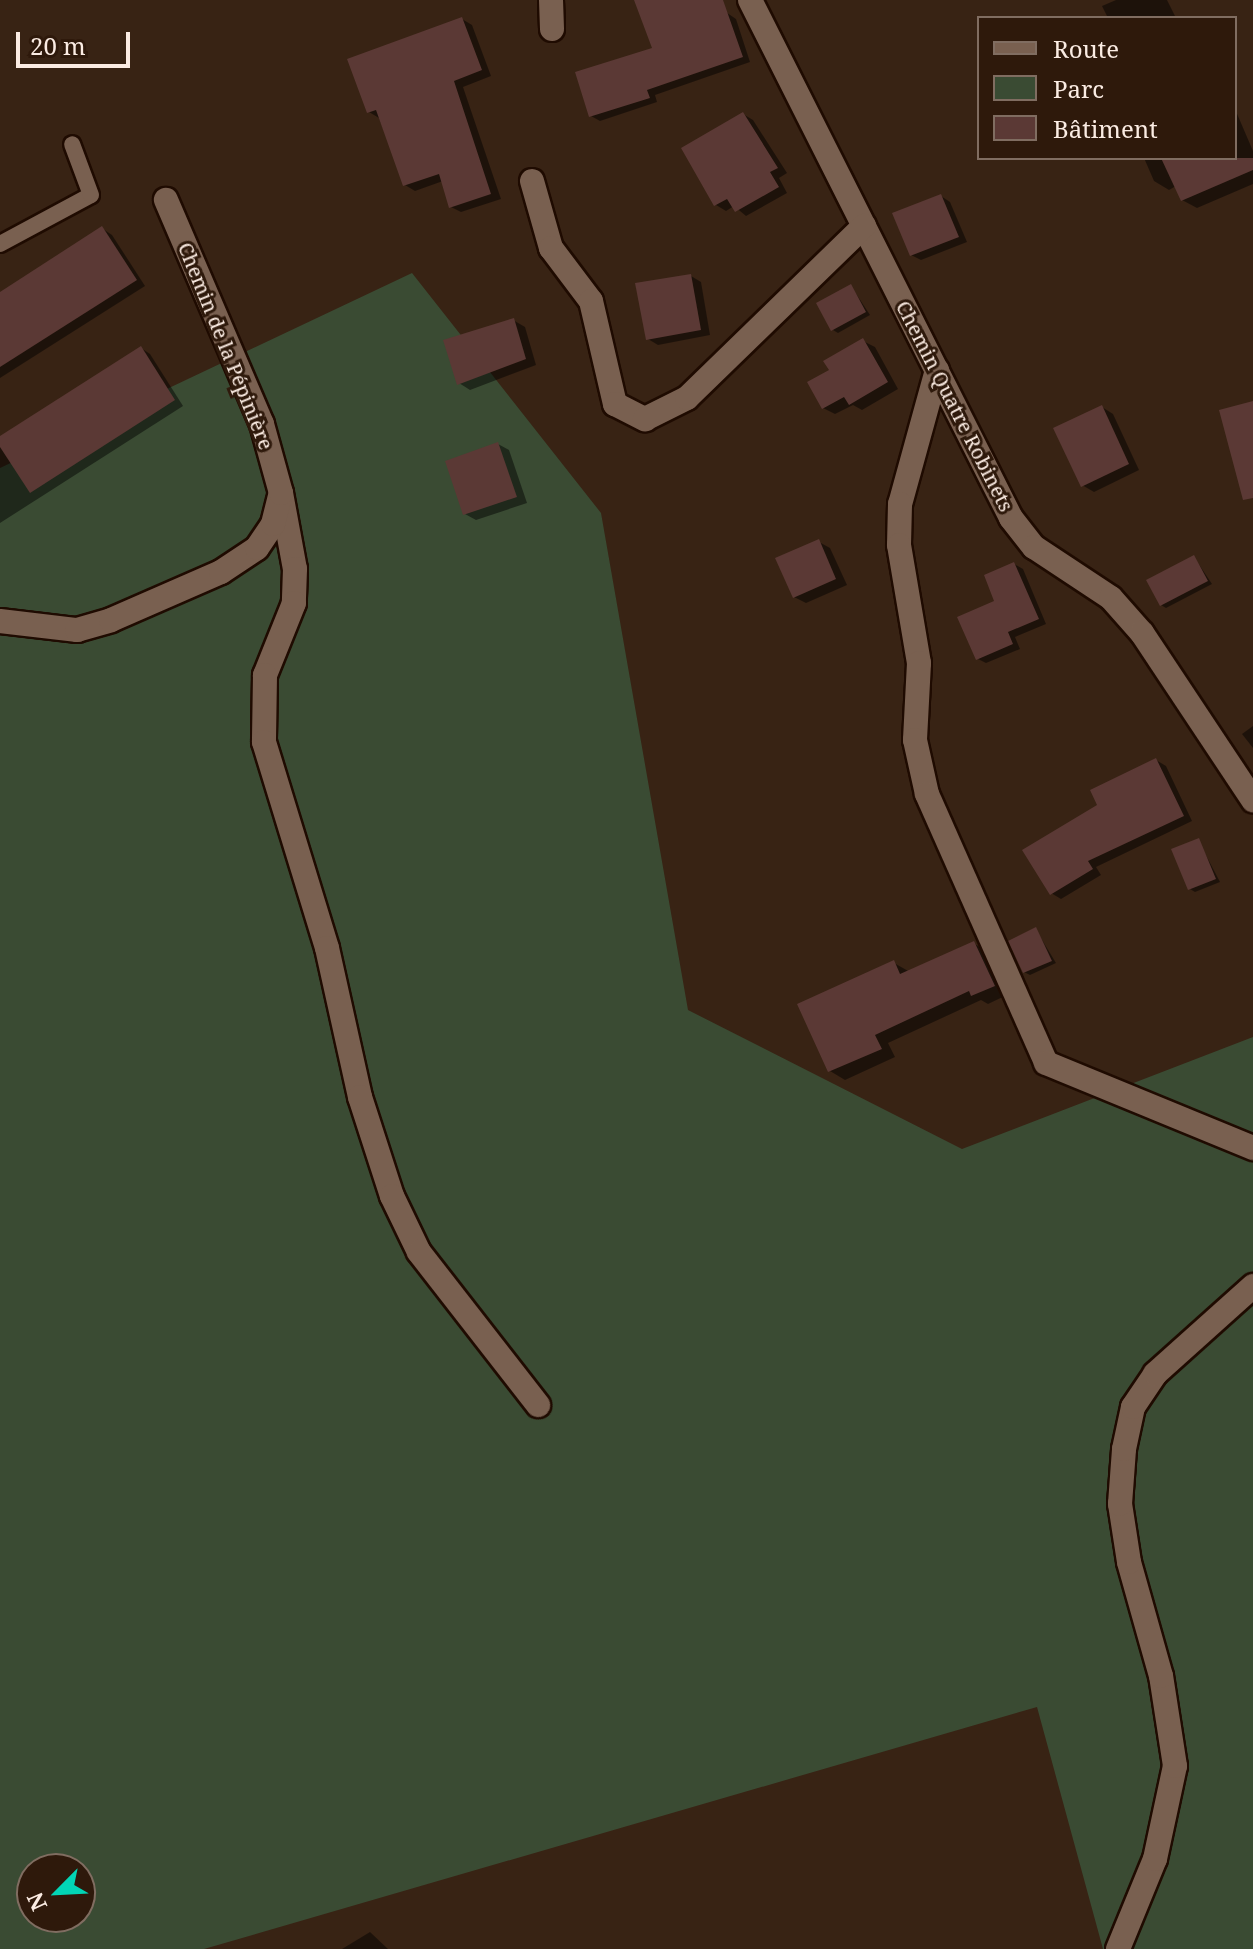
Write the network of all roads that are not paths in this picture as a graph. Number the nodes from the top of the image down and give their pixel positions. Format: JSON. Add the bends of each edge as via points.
{"nodes":[{"id":1,"x":551,"y":0,"type":"edge"},
{"id":2,"x":750,"y":0,"type":"edge"},
{"id":3,"x":552,"y":29,"type":"dead end"},
{"id":4,"x":72,"y":144,"type":"dead end"},
{"id":5,"x":532,"y":181,"type":"dead end"},
{"id":6,"x":166,"y":200,"type":"dead end"},
{"id":7,"x":864,"y":226,"type":"junction"},
{"id":8,"x":0,"y":244,"type":"edge"},
{"id":9,"x":937,"y":370,"type":"junction"},
{"id":10,"x":281,"y":493,"type":"junction"},
{"id":11,"x":0,"y":621,"type":"edge"},
{"id":12,"x":1253,"y":800,"type":"edge"},
{"id":13,"x":1253,"y":1148,"type":"edge"},
{"id":14,"x":1253,"y":1286,"type":"edge"},
{"id":15,"x":538,"y":1405,"type":"dead end"},
{"id":16,"x":1118,"y":1949,"type":"edge"}],
"edges":[{"from":1,"to":3,"type":"street"},
{"from":2,"to":7,"type":"street","name":"Chemin Quatre Robinets"},
{"from":4,"to":8,"type":"lane","via":[[91,195]]},
{"from":5,"to":7,"type":"street","via":[[551,248],[591,301],[615,404],[645,419],[687,398]]},
{"from":6,"to":10,"type":"street","name":"Chemin de la Pépinière","via":[[262,424]]},
{"from":7,"to":9,"type":"street","name":"Chemin Quatre Robinets"},
{"from":9,"to":12,"type":"street","name":"Chemin Quatre Robinets","via":[[1011,518],[1034,547],[1111,598],[1142,633]]},
{"from":9,"to":13,"type":"street","via":[[900,504],[899,545],[919,663],[915,740],[927,794],[1046,1063],[1160,1115]]},
{"from":10,"to":11,"type":"street","via":[[273,524],[257,548],[221,572],[77,630]]},
{"from":10,"to":15,"type":"street","name":"Chemin de la Pépinière","via":[[295,569],[294,603],[265,675],[264,742],[327,948],[360,1097],[392,1196],[419,1252]]},
{"from":14,"to":16,"type":"street","via":[[1155,1374],[1133,1407],[1124,1449],[1120,1504],[1129,1562],[1161,1676],[1175,1766],[1155,1859]]}]}
